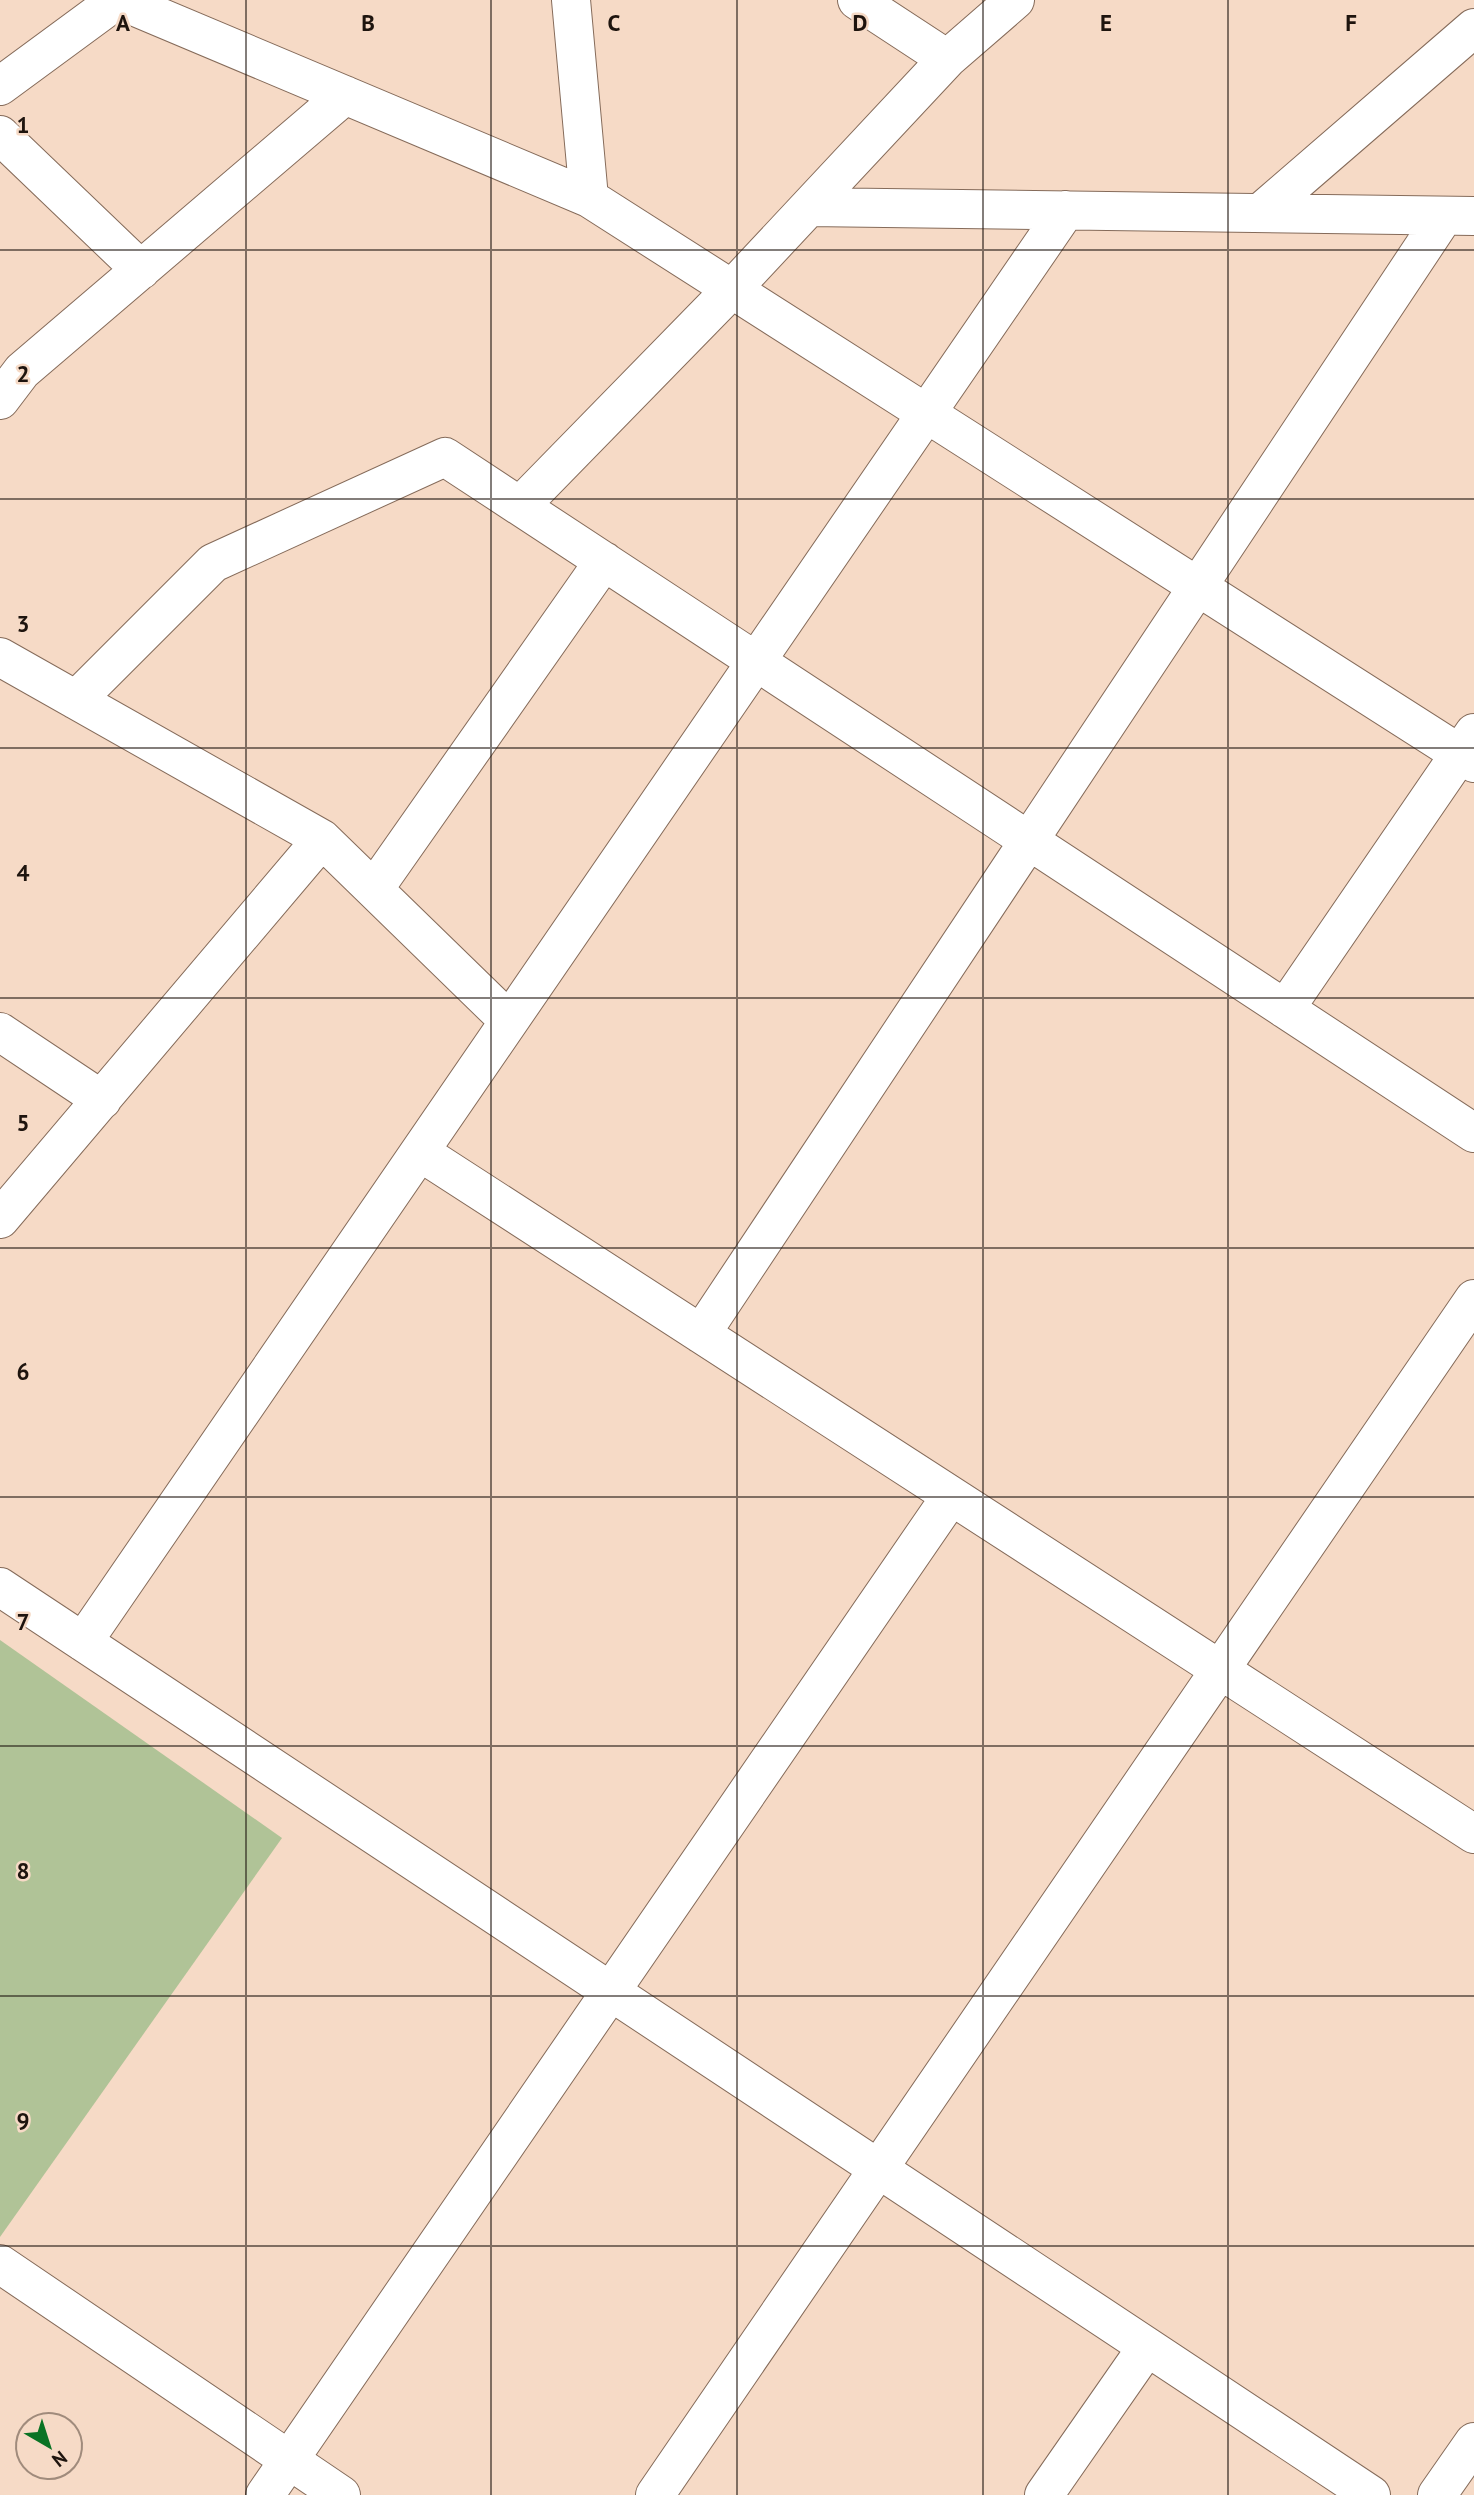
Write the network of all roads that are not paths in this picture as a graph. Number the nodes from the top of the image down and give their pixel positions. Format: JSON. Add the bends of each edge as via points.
{"nodes":[{"id":1,"x":118,"y":0,"type":"edge"},
{"id":2,"x":571,"y":0,"type":"edge"},
{"id":3,"x":857,"y":0,"type":"edge"},
{"id":4,"x":1015,"y":0,"type":"edge"},
{"id":5,"x":1474,"y":28,"type":"edge"},
{"id":6,"x":947,"y":59,"type":"junction"},
{"id":7,"x":0,"y":86,"type":"edge"},
{"id":8,"x":345,"y":95,"type":"junction"},
{"id":9,"x":0,"y":135,"type":"edge"},
{"id":10,"x":589,"y":198,"type":"junction"},
{"id":11,"x":809,"y":207,"type":"junction"},
{"id":12,"x":1066,"y":210,"type":"junction"},
{"id":13,"x":1260,"y":214,"type":"junction"},
{"id":14,"x":1459,"y":216,"type":"edge"},
{"id":15,"x":141,"y":270,"type":"junction"},
{"id":16,"x":732,"y":289,"type":"junction"},
{"id":17,"x":0,"y":400,"type":"edge"},
{"id":18,"x":926,"y":414,"type":"junction"},
{"id":19,"x":520,"y":506,"type":"junction"},
{"id":20,"x":604,"y":561,"type":"junction"},
{"id":21,"x":1198,"y":587,"type":"junction"},
{"id":22,"x":0,"y":657,"type":"edge"},
{"id":23,"x":756,"y":662,"type":"junction"},
{"id":24,"x":76,"y":701,"type":"junction"},
{"id":25,"x":1469,"y":750,"type":"edge"},
{"id":26,"x":322,"y":839,"type":"junction"},
{"id":27,"x":1029,"y":841,"type":"junction"},
{"id":28,"x":374,"y":890,"type":"junction"},
{"id":29,"x":1285,"y":1009,"type":"junction"},
{"id":30,"x":509,"y":1021,"type":"junction"},
{"id":31,"x":0,"y":1032,"type":"edge"},
{"id":32,"x":102,"y":1100,"type":"junction"},
{"id":33,"x":1474,"y":1133,"type":"edge"},
{"id":34,"x":419,"y":1152,"type":"junction"},
{"id":35,"x":0,"y":1219,"type":"edge"},
{"id":36,"x":1474,"y":1299,"type":"edge"},
{"id":37,"x":701,"y":1334,"type":"junction"},
{"id":38,"x":951,"y":1496,"type":"junction"},
{"id":39,"x":0,"y":1587,"type":"edge"},
{"id":40,"x":83,"y":1642,"type":"junction"},
{"id":41,"x":1220,"y":1670,"type":"junction"},
{"id":42,"x":1474,"y":1834,"type":"edge"},
{"id":43,"x":611,"y":1992,"type":"junction"},
{"id":44,"x":878,"y":2169,"type":"junction"},
{"id":45,"x":0,"y":2264,"type":"edge"},
{"id":46,"x":1147,"y":2347,"type":"junction"},
{"id":47,"x":1474,"y":2442,"type":"edge"},
{"id":48,"x":289,"y":2460,"type":"junction"},
{"id":49,"x":265,"y":2495,"type":"edge"},
{"id":50,"x":341,"y":2495,"type":"edge"},
{"id":51,"x":655,"y":2495,"type":"edge"},
{"id":52,"x":1044,"y":2495,"type":"edge"},
{"id":53,"x":1371,"y":2495,"type":"edge"},
{"id":54,"x":1437,"y":2495,"type":"edge"}],
"edges":[{"from":1,"to":7,"type":"street"},
{"from":1,"to":8,"type":"street"},
{"from":2,"to":10,"type":"street"},
{"from":3,"to":6,"type":"street"},
{"from":4,"to":6,"type":"street"},
{"from":5,"to":13,"type":"street"},
{"from":6,"to":11,"type":"street"},
{"from":8,"to":10,"type":"street"},
{"from":8,"to":15,"type":"street"},
{"from":9,"to":15,"type":"street"},
{"from":10,"to":16,"type":"street"},
{"from":11,"to":12,"type":"street"},
{"from":11,"to":16,"type":"street"},
{"from":12,"to":13,"type":"street"},
{"from":12,"to":18,"type":"street"},
{"from":13,"to":14,"type":"street"},
{"from":14,"to":21,"type":"street"},
{"from":15,"to":17,"type":"street","via":[[22,371]]},
{"from":16,"to":18,"type":"street"},
{"from":16,"to":19,"type":"street"},
{"from":18,"to":21,"type":"street"},
{"from":18,"to":23,"type":"street"},
{"from":19,"to":20,"type":"street"},
{"from":19,"to":24,"type":"street","via":[[445,457],[213,563]]},
{"from":20,"to":23,"type":"street"},
{"from":20,"to":28,"type":"street"},
{"from":21,"to":25,"type":"street"},
{"from":21,"to":27,"type":"street"},
{"from":22,"to":24,"type":"street"},
{"from":23,"to":27,"type":"street"},
{"from":23,"to":30,"type":"street"},
{"from":24,"to":26,"type":"street"},
{"from":25,"to":29,"type":"street"},
{"from":26,"to":28,"type":"street"},
{"from":26,"to":32,"type":"street"},
{"from":27,"to":29,"type":"street"},
{"from":27,"to":37,"type":"street"},
{"from":28,"to":30,"type":"street"},
{"from":29,"to":33,"type":"street"},
{"from":30,"to":34,"type":"street"},
{"from":31,"to":32,"type":"street"},
{"from":32,"to":35,"type":"street"},
{"from":34,"to":37,"type":"street"},
{"from":34,"to":40,"type":"street"},
{"from":36,"to":41,"type":"street"},
{"from":37,"to":38,"type":"street"},
{"from":38,"to":41,"type":"street"},
{"from":38,"to":43,"type":"street"},
{"from":39,"to":40,"type":"street"},
{"from":40,"to":43,"type":"street"},
{"from":41,"to":42,"type":"street"},
{"from":41,"to":44,"type":"street"},
{"from":43,"to":44,"type":"street"},
{"from":43,"to":48,"type":"street"},
{"from":44,"to":46,"type":"street"},
{"from":44,"to":51,"type":"street"},
{"from":45,"to":48,"type":"street"},
{"from":46,"to":52,"type":"street"},
{"from":46,"to":53,"type":"street"},
{"from":47,"to":54,"type":"street"},
{"from":48,"to":49,"type":"street"},
{"from":48,"to":50,"type":"street"}]}
